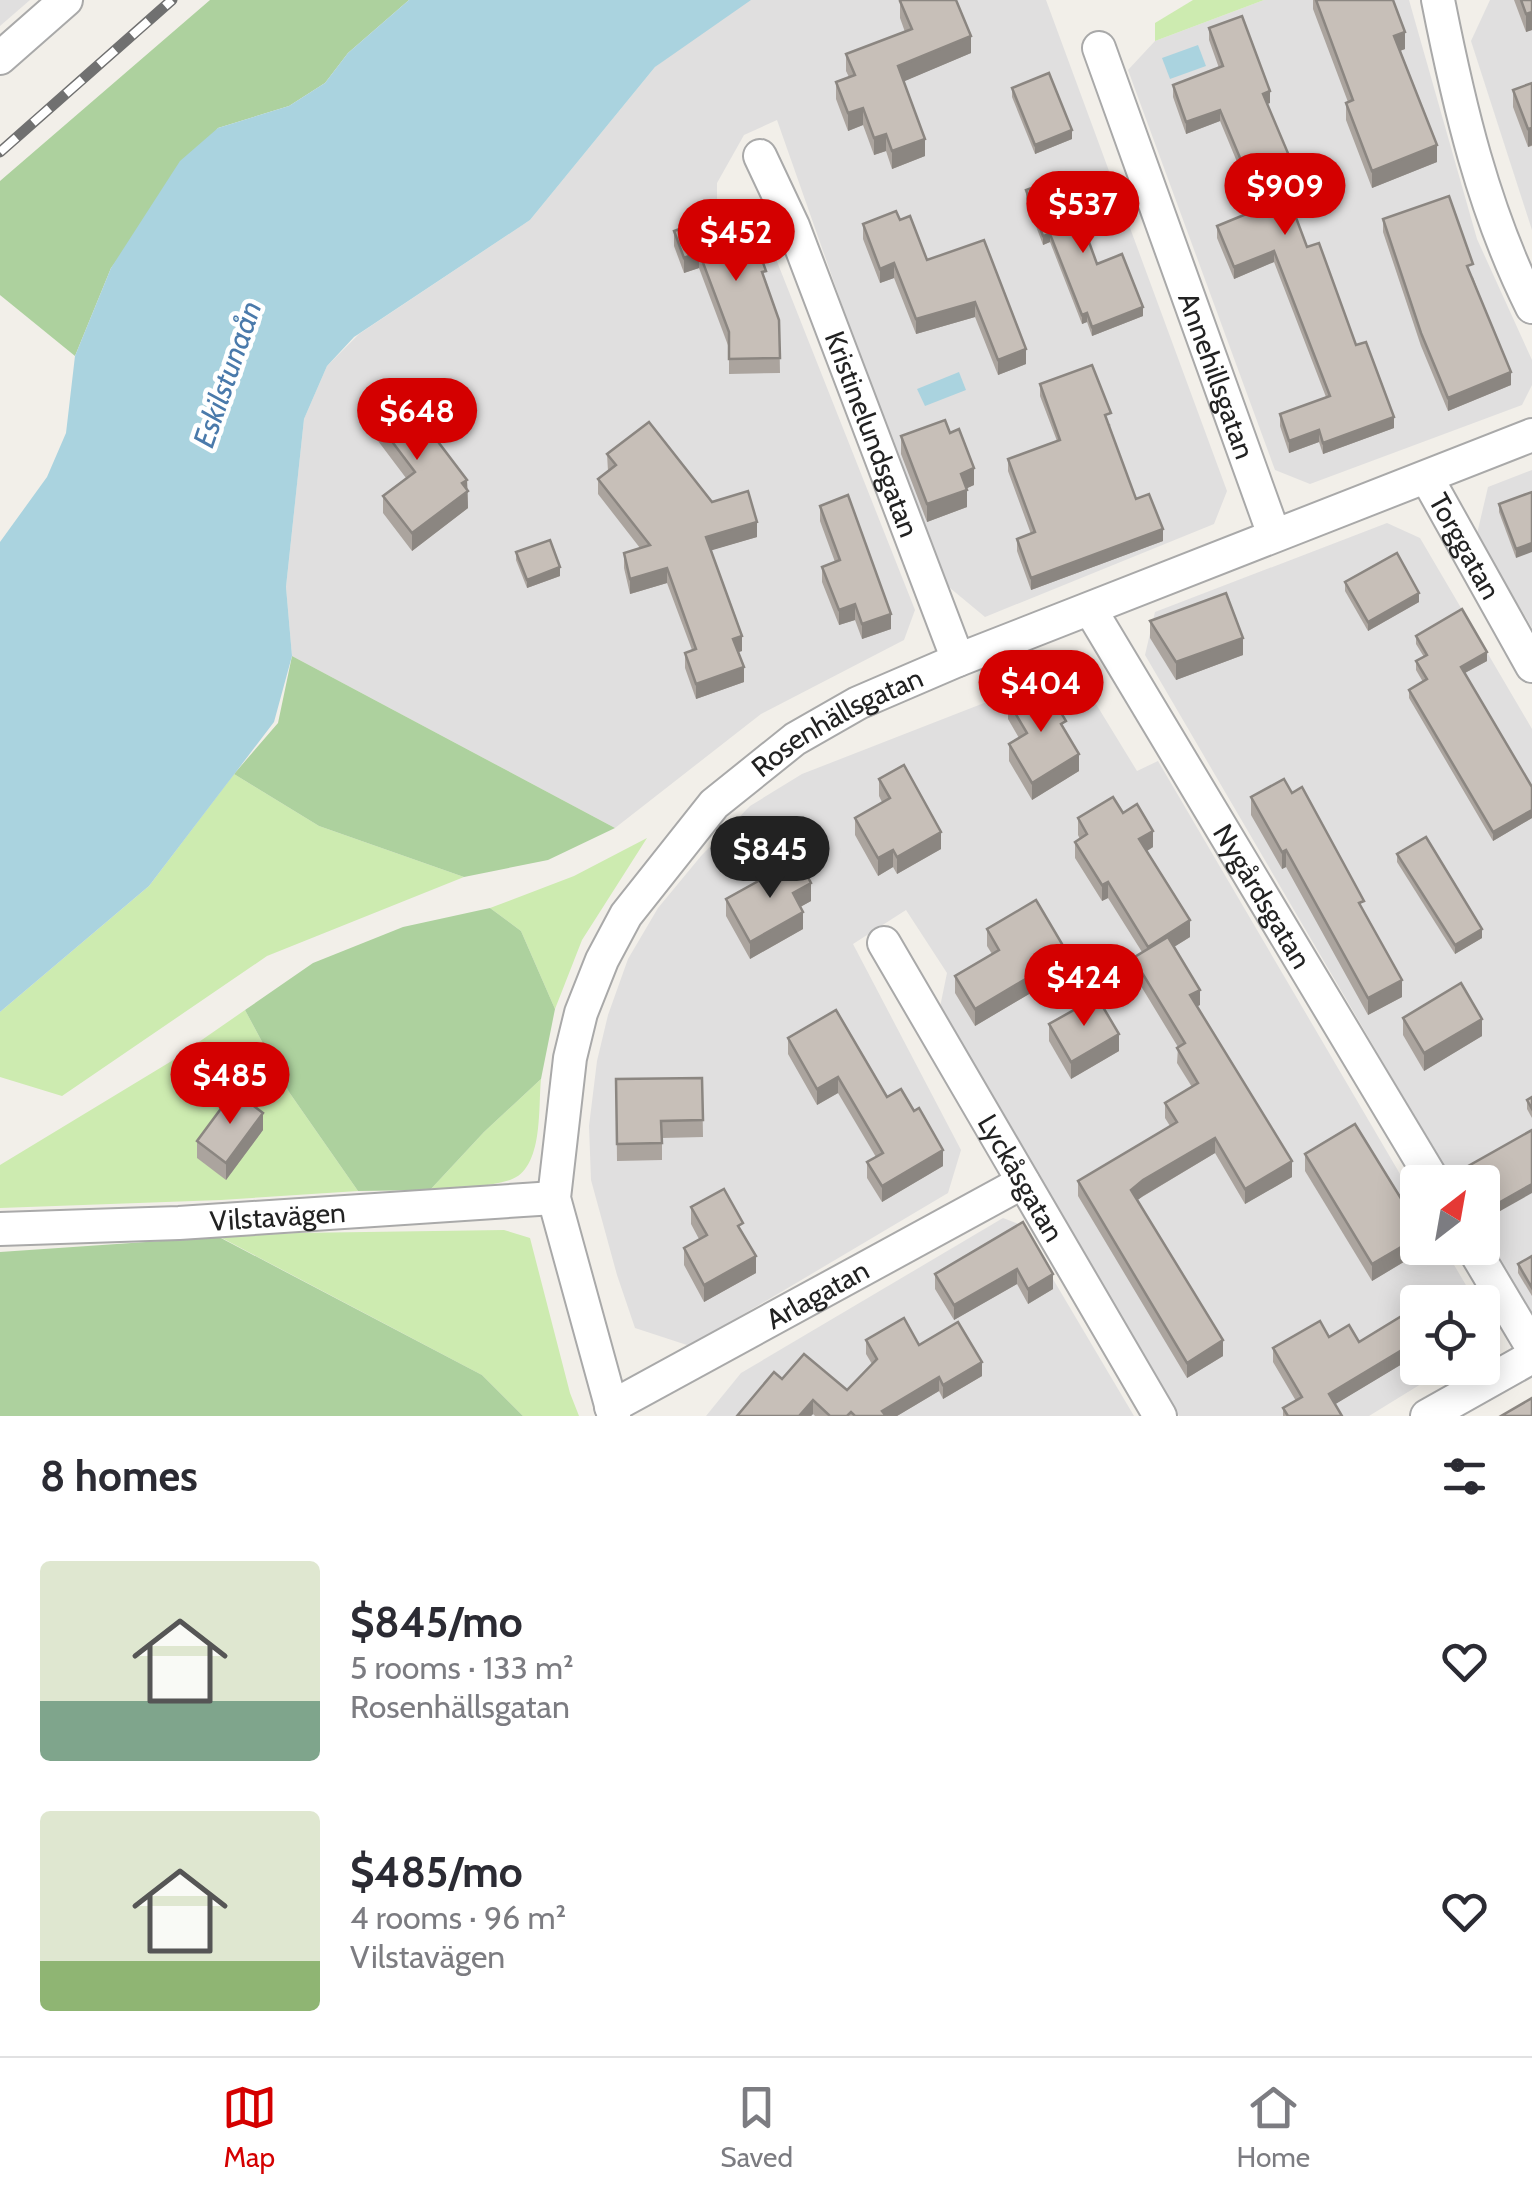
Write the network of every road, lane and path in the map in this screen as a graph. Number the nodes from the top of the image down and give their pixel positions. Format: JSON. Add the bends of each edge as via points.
{"nodes":[{"id":1,"x":66,"y":0,"type":"edge"},
{"id":2,"x":1438,"y":0,"type":"edge"},
{"id":3,"x":1099,"y":48,"type":"dead end"},
{"id":4,"x":0,"y":58,"type":"edge"},
{"id":5,"x":760,"y":156,"type":"dead end"},
{"id":6,"x":1532,"y":307,"type":"edge"},
{"id":7,"x":1532,"y":434,"type":"edge"},
{"id":8,"x":1427,"y":478,"type":"junction"},
{"id":9,"x":1274,"y":534,"type":"junction"},
{"id":10,"x":1090,"y":609,"type":"junction"},
{"id":11,"x":958,"y":660,"type":"junction"},
{"id":12,"x":1532,"y":666,"type":"edge"},
{"id":13,"x":884,"y":943,"type":"dead end"},
{"id":14,"x":1424,"y":1165,"type":"edge"},
{"id":15,"x":1023,"y":1182,"type":"junction"},
{"id":16,"x":554,"y":1198,"type":"junction"},
{"id":17,"x":0,"y":1228,"type":"edge"},
{"id":18,"x":1483,"y":1265,"type":"edge"},
{"id":19,"x":1532,"y":1348,"type":"edge"},
{"id":20,"x":1532,"y":1357,"type":"edge"},
{"id":21,"x":612,"y":1412,"type":"edge"},
{"id":22,"x":1160,"y":1416,"type":"edge"},
{"id":23,"x":1428,"y":1416,"type":"edge"}],
"edges":[{"from":1,"to":4,"type":"street"},
{"from":2,"to":6,"type":"street","via":[[1470,150]]},
{"from":3,"to":9,"type":"street","name":"Annehillsgatan"},
{"from":5,"to":11,"type":"street","name":"Kristinelundsgatan","via":[[793,226]]},
{"from":7,"to":8,"type":"street","name":"Rosenhällsgatan"},
{"from":8,"to":9,"type":"street","name":"Rosenhällsgatan"},
{"from":8,"to":12,"type":"street","name":"Torggatan"},
{"from":9,"to":10,"type":"street","name":"Rosenhällsgatan"},
{"from":10,"to":11,"type":"street","name":"Rosenhällsgatan"},
{"from":10,"to":14,"type":"street","name":"Nygårdsgatan"},
{"from":11,"to":16,"type":"street","name":"Rosenhällsgatan","via":[[795,739],[714,804],[665,863],[626,915],[581,1013],[562,1108]]},
{"from":13,"to":15,"type":"street","name":"Lyckåsgatan"},
{"from":15,"to":21,"type":"street","name":"Arlagatan"},
{"from":15,"to":22,"type":"street","name":"Lyckåsgatan"},
{"from":16,"to":17,"type":"street","name":"Vilstavägen","via":[[178,1224]]},
{"from":16,"to":21,"type":"street","name":"Rosenhällsgatan"},
{"from":18,"to":19,"type":"street"},
{"from":20,"to":23,"type":"street"}]}
